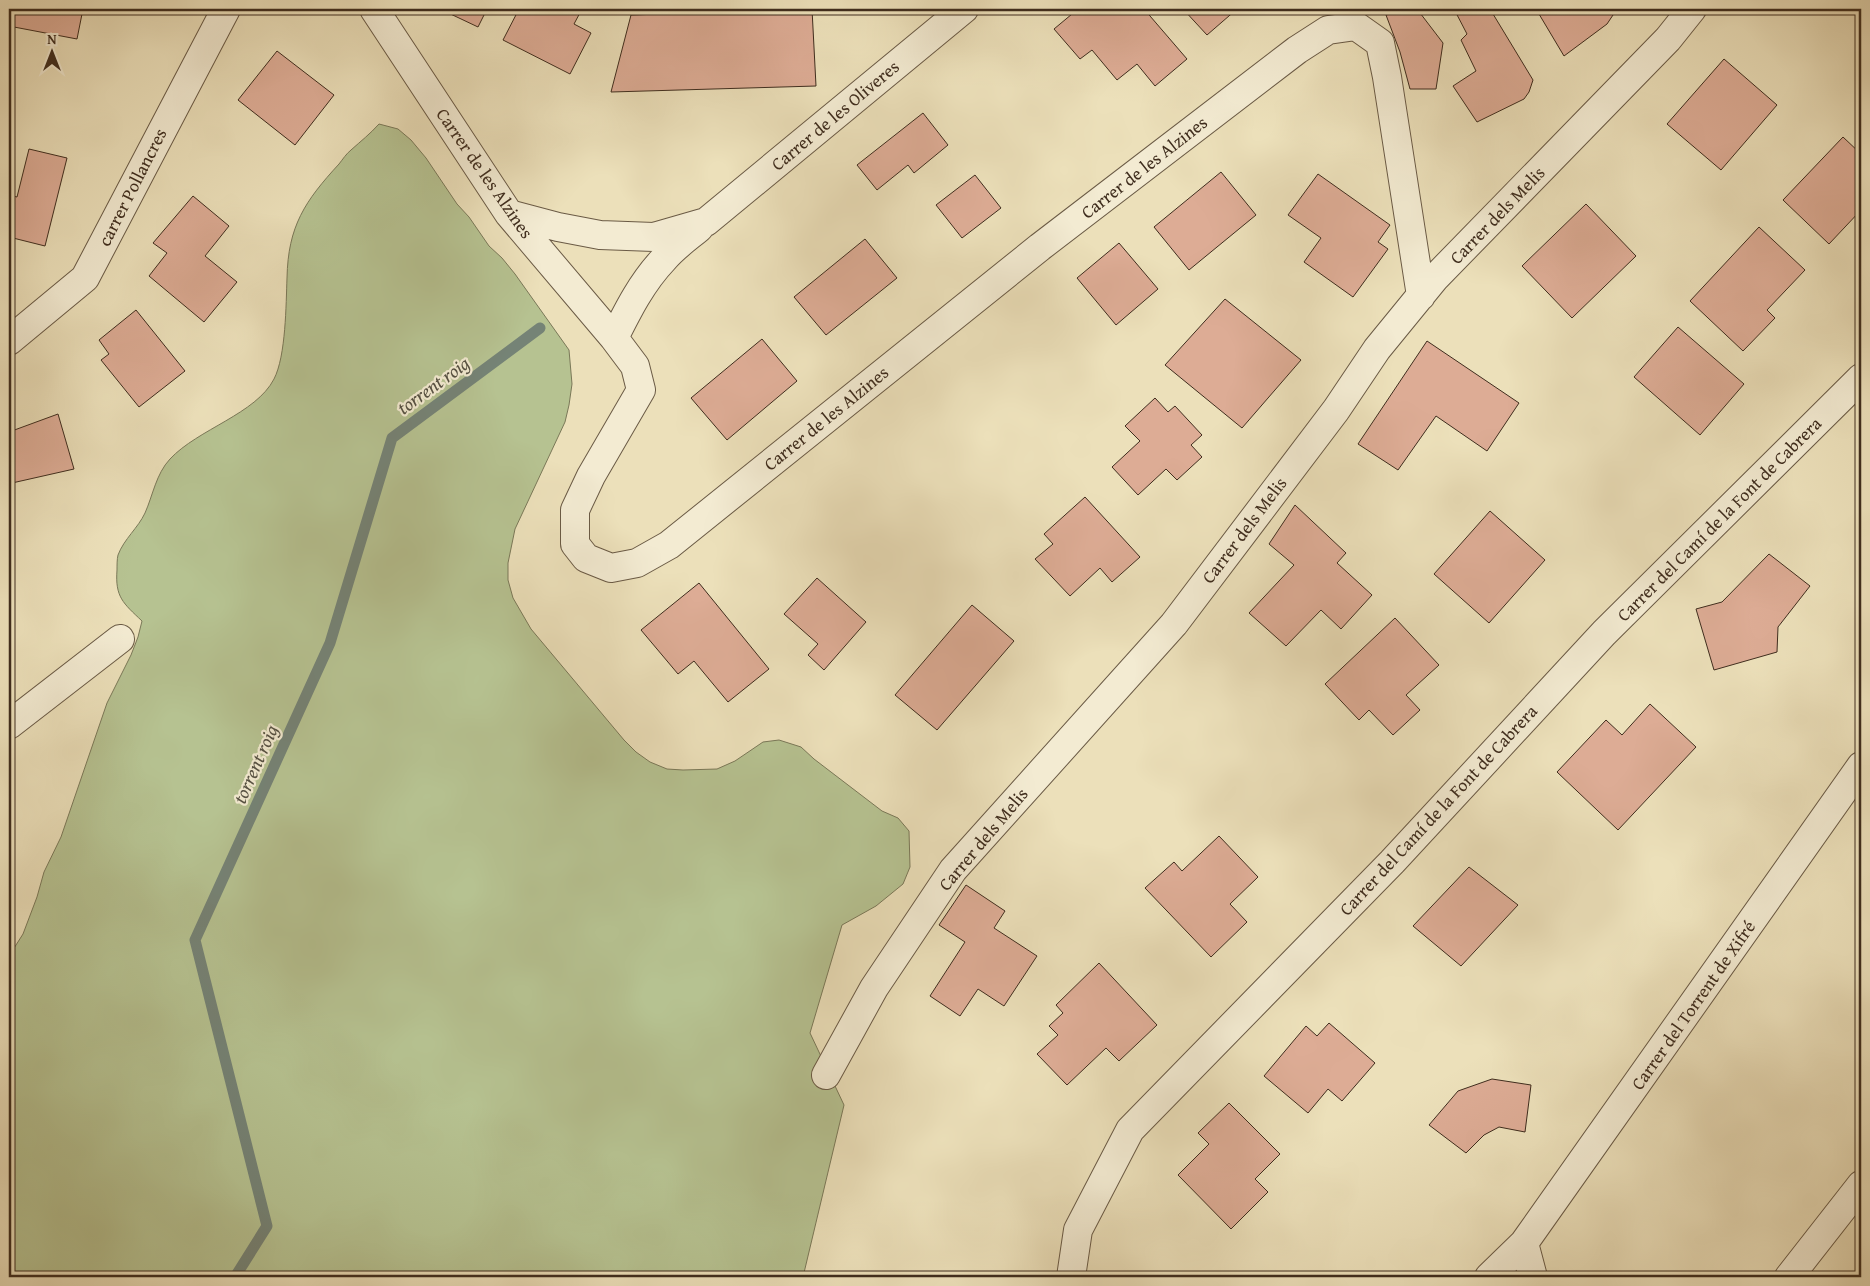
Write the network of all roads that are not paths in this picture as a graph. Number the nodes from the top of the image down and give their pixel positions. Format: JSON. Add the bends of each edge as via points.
{"nodes":[{"id":1,"x":226,"y":9,"type":"edge"},
{"id":2,"x":374,"y":9,"type":"edge"},
{"id":3,"x":964,"y":9,"type":"edge"},
{"id":4,"x":1692,"y":9,"type":"edge"},
{"id":5,"x":509,"y":214,"type":"junction"},
{"id":6,"x":706,"y":222,"type":"junction"},
{"id":7,"x":1421,"y":296,"type":"junction"},
{"id":8,"x":614,"y":338,"type":"junction"},
{"id":9,"x":9,"y":341,"type":"edge"},
{"id":10,"x":1861,"y":378,"type":"edge"},
{"id":11,"x":120,"y":639,"type":"dead end"},
{"id":12,"x":9,"y":726,"type":"edge"},
{"id":13,"x":1861,"y":766,"type":"edge"},
{"id":14,"x":826,"y":1075,"type":"dead end"},
{"id":15,"x":1861,"y":1185,"type":"edge"},
{"id":16,"x":1524,"y":1243,"type":"junction"},
{"id":17,"x":1071,"y":1277,"type":"edge"},
{"id":18,"x":1489,"y":1277,"type":"edge"},
{"id":19,"x":1533,"y":1277,"type":"edge"},
{"id":20,"x":1789,"y":1277,"type":"edge"}],
"edges":[{"from":1,"to":9,"type":"street","name":"carrer Pollancres","via":[[85,278]]},
{"from":2,"to":5,"type":"street","name":"Carrer de les Alzines"},
{"from":3,"to":6,"type":"street","name":"Carrer de les Oliveres"},
{"from":4,"to":7,"type":"street","name":"Carrer dels Melis","via":[[1668,39]]},
{"from":5,"to":6,"type":"street","name":"Carrer de les Oliveres","via":[[600,235],[654,237]]},
{"from":5,"to":8,"type":"street","name":"Carrer de les Alzines"},
{"from":6,"to":8,"type":"street","name":"Carrer de les Oliveres","via":[[665,258],[648,278]]},
{"from":7,"to":8,"type":"street","name":"Carrer de les Alzines","via":[[1380,43],[1356,26],[1328,30],[1296,50],[1040,247],[669,545],[636,562],[611,568],[586,558],[575,544],[575,510],[640,390],[635,366]]},
{"from":7,"to":14,"type":"street","name":"Carrer dels Melis","via":[[1376,349],[1336,410],[1174,624],[953,870],[874,988]]},
{"from":10,"to":17,"type":"street","name":"Carrer del Camí de la Font de Cabrera","via":[[1604,633],[1392,862],[1130,1130],[1078,1230]]},
{"from":11,"to":12,"type":"street"},
{"from":13,"to":16,"type":"street","name":"Carrer del Torrent de Xifré"},
{"from":15,"to":20,"type":"street"},
{"from":16,"to":18,"type":"street","name":"Carrer del Torrent de Xifré"},
{"from":16,"to":19,"type":"street"}]}
